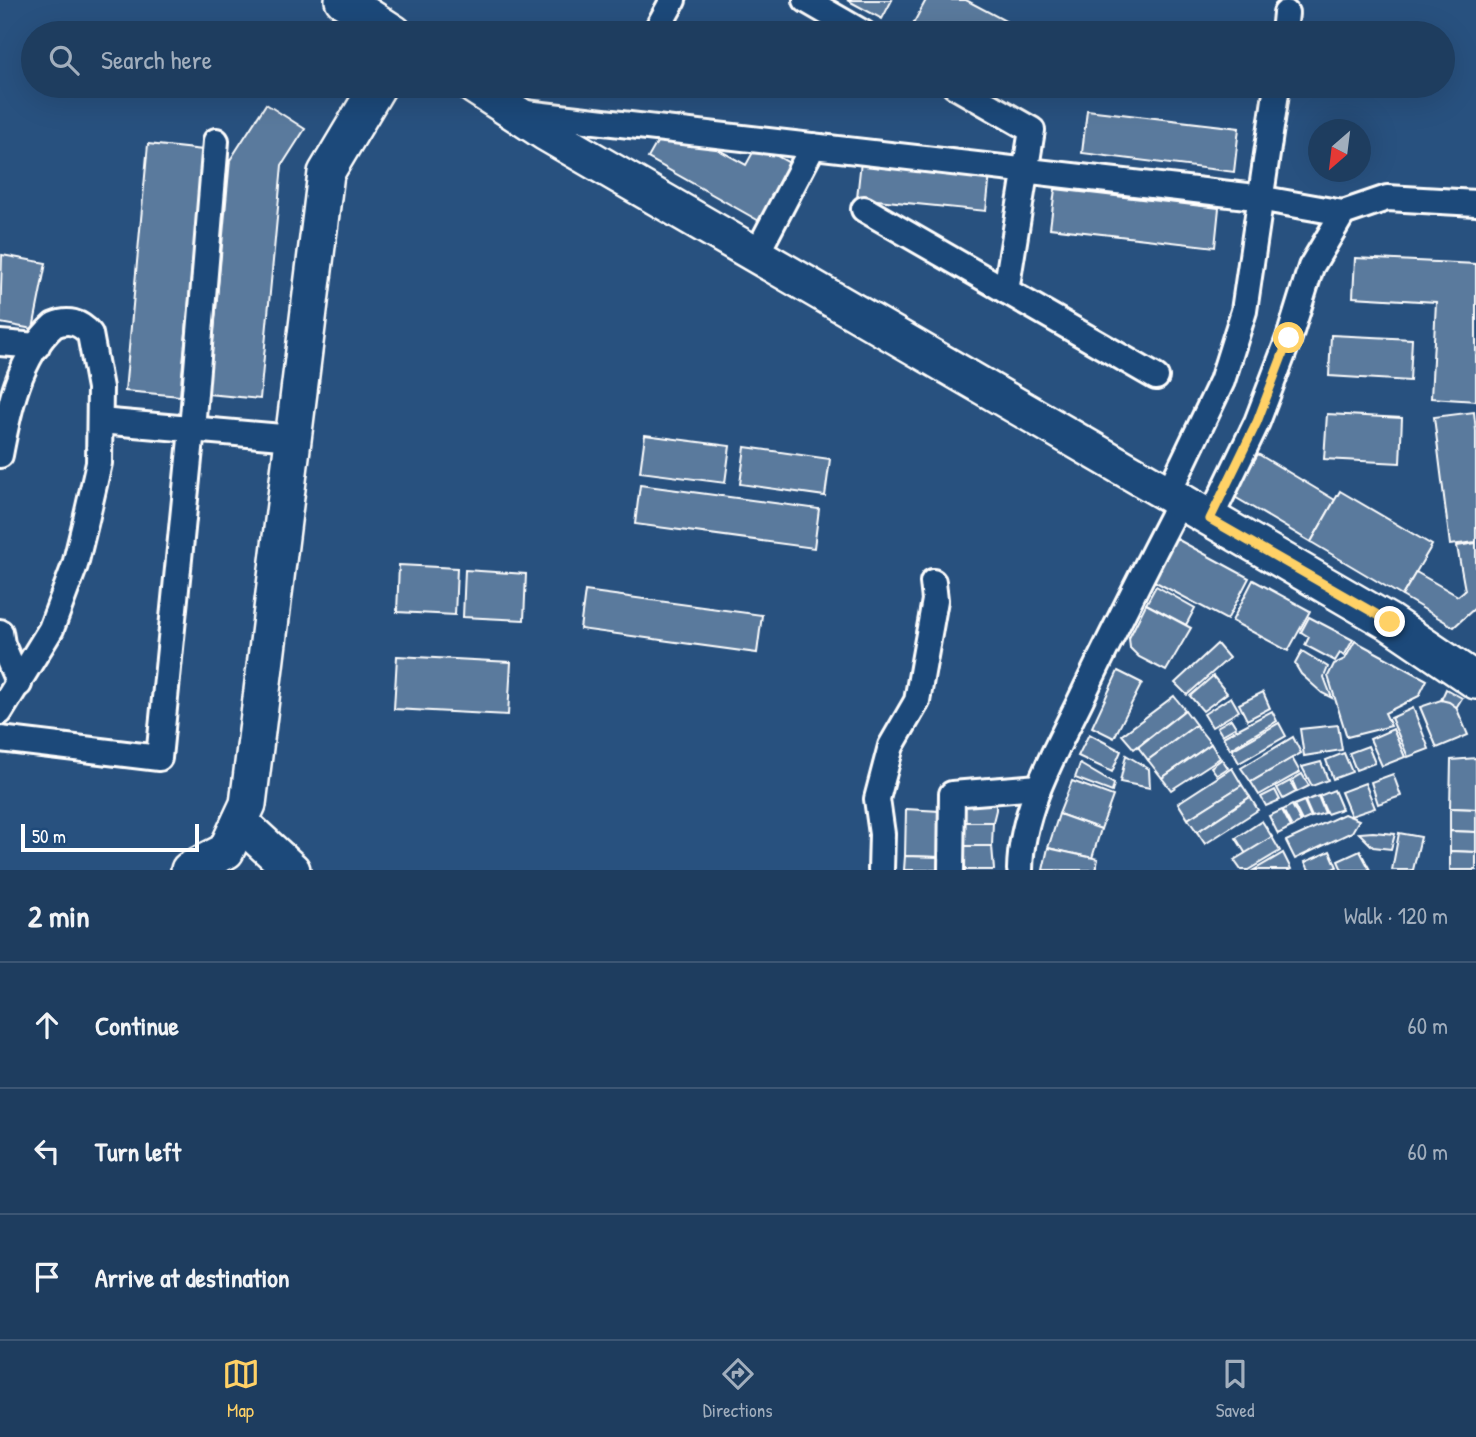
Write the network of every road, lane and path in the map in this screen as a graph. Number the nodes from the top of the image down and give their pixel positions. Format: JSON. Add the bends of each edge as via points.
{"nodes":[{"id":1,"x":343,"y":0,"type":"edge"},
{"id":2,"x":673,"y":0,"type":"edge"},
{"id":3,"x":806,"y":0,"type":"edge"},
{"id":4,"x":375,"y":21,"type":"edge"},
{"id":5,"x":662,"y":21,"type":"edge"},
{"id":6,"x":842,"y":21,"type":"edge"},
{"id":7,"x":371,"y":98,"type":"edge"},
{"id":8,"x":492,"y":98,"type":"edge"},
{"id":9,"x":976,"y":98,"type":"edge"},
{"id":10,"x":1275,"y":98,"type":"edge"},
{"id":11,"x":512,"y":111,"type":"junction"},
{"id":12,"x":216,"y":141,"type":"dead end"},
{"id":13,"x":813,"y":146,"type":"junction"},
{"id":14,"x":1026,"y":171,"type":"junction"},
{"id":15,"x":1262,"y":199,"type":"junction"},
{"id":16,"x":1476,"y":203,"type":"edge"},
{"id":17,"x":864,"y":209,"type":"dead end"},
{"id":18,"x":1343,"y":213,"type":"junction"},
{"id":19,"x":755,"y":255,"type":"junction"},
{"id":20,"x":1006,"y":291,"type":"junction"},
{"id":21,"x":0,"y":343,"type":"edge"},
{"id":22,"x":37,"y":346,"type":"junction"},
{"id":23,"x":1156,"y":377,"type":"dead end"},
{"id":24,"x":100,"y":421,"type":"junction"},
{"id":25,"x":192,"y":429,"type":"junction"},
{"id":26,"x":293,"y":438,"type":"junction"},
{"id":27,"x":0,"y":456,"type":"edge"},
{"id":28,"x":1174,"y":497,"type":"junction"},
{"id":29,"x":1210,"y":519,"type":"junction"},
{"id":30,"x":933,"y":582,"type":"dead end"},
{"id":31,"x":0,"y":632,"type":"edge"},
{"id":32,"x":1476,"y":681,"type":"edge"},
{"id":33,"x":19,"y":684,"type":"junction"},
{"id":34,"x":0,"y":712,"type":"edge"},
{"id":35,"x":0,"y":739,"type":"edge"},
{"id":36,"x":1038,"y":787,"type":"junction"},
{"id":37,"x":233,"y":848,"type":"edge"},
{"id":38,"x":189,"y":870,"type":"edge"},
{"id":39,"x":292,"y":870,"type":"edge"},
{"id":40,"x":881,"y":870,"type":"edge"},
{"id":41,"x":951,"y":870,"type":"edge"},
{"id":42,"x":1020,"y":870,"type":"edge"}],
"edges":[{"from":1,"to":4,"type":"main road"},
{"from":2,"to":5,"type":"street"},
{"from":3,"to":6,"type":"street"},
{"from":7,"to":26,"type":"main road","via":[[326,173]]},
{"from":8,"to":11,"type":"main road"},
{"from":9,"to":14,"type":"street","via":[[1032,130]]},
{"from":10,"to":15,"type":"street"},
{"from":11,"to":13,"type":"street"},
{"from":11,"to":19,"type":"main road"},
{"from":12,"to":25,"type":"street"},
{"from":13,"to":14,"type":"street"},
{"from":13,"to":19,"type":"street"},
{"from":14,"to":15,"type":"street"},
{"from":14,"to":20,"type":"street"},
{"from":15,"to":18,"type":"street"},
{"from":15,"to":28,"type":"street","via":[[1244,312],[1222,382]]},
{"from":16,"to":18,"type":"street","via":[[1387,198]]},
{"from":17,"to":20,"type":"street"},
{"from":18,"to":29,"type":"street","via":[[1311,267],[1257,422]]},
{"from":19,"to":28,"type":"main road"},
{"from":20,"to":23,"type":"street"},
{"from":21,"to":22,"type":"street"},
{"from":22,"to":24,"type":"street","via":[[48,330],[62,321],[85,328],[100,388]]},
{"from":22,"to":27,"type":"street","via":[[12,404]]},
{"from":24,"to":25,"type":"street"},
{"from":24,"to":33,"type":"street","via":[[100,463],[75,565],[51,629]]},
{"from":25,"to":26,"type":"street"},
{"from":25,"to":35,"type":"street","via":[[159,758]]},
{"from":26,"to":37,"type":"main road","via":[[248,804]]},
{"from":28,"to":29,"type":"main road"},
{"from":28,"to":36,"type":"street"},
{"from":29,"to":32,"type":"main road","via":[[1390,622]]},
{"from":30,"to":40,"type":"street","via":[[935,600],[917,701],[891,746],[877,799]]},
{"from":31,"to":33,"type":"street"},
{"from":33,"to":34,"type":"street"},
{"from":36,"to":41,"type":"street","via":[[952,794]]},
{"from":36,"to":42,"type":"street","via":[[1020,852]]},
{"from":37,"to":38,"type":"main road"},
{"from":37,"to":39,"type":"main road"}]}
